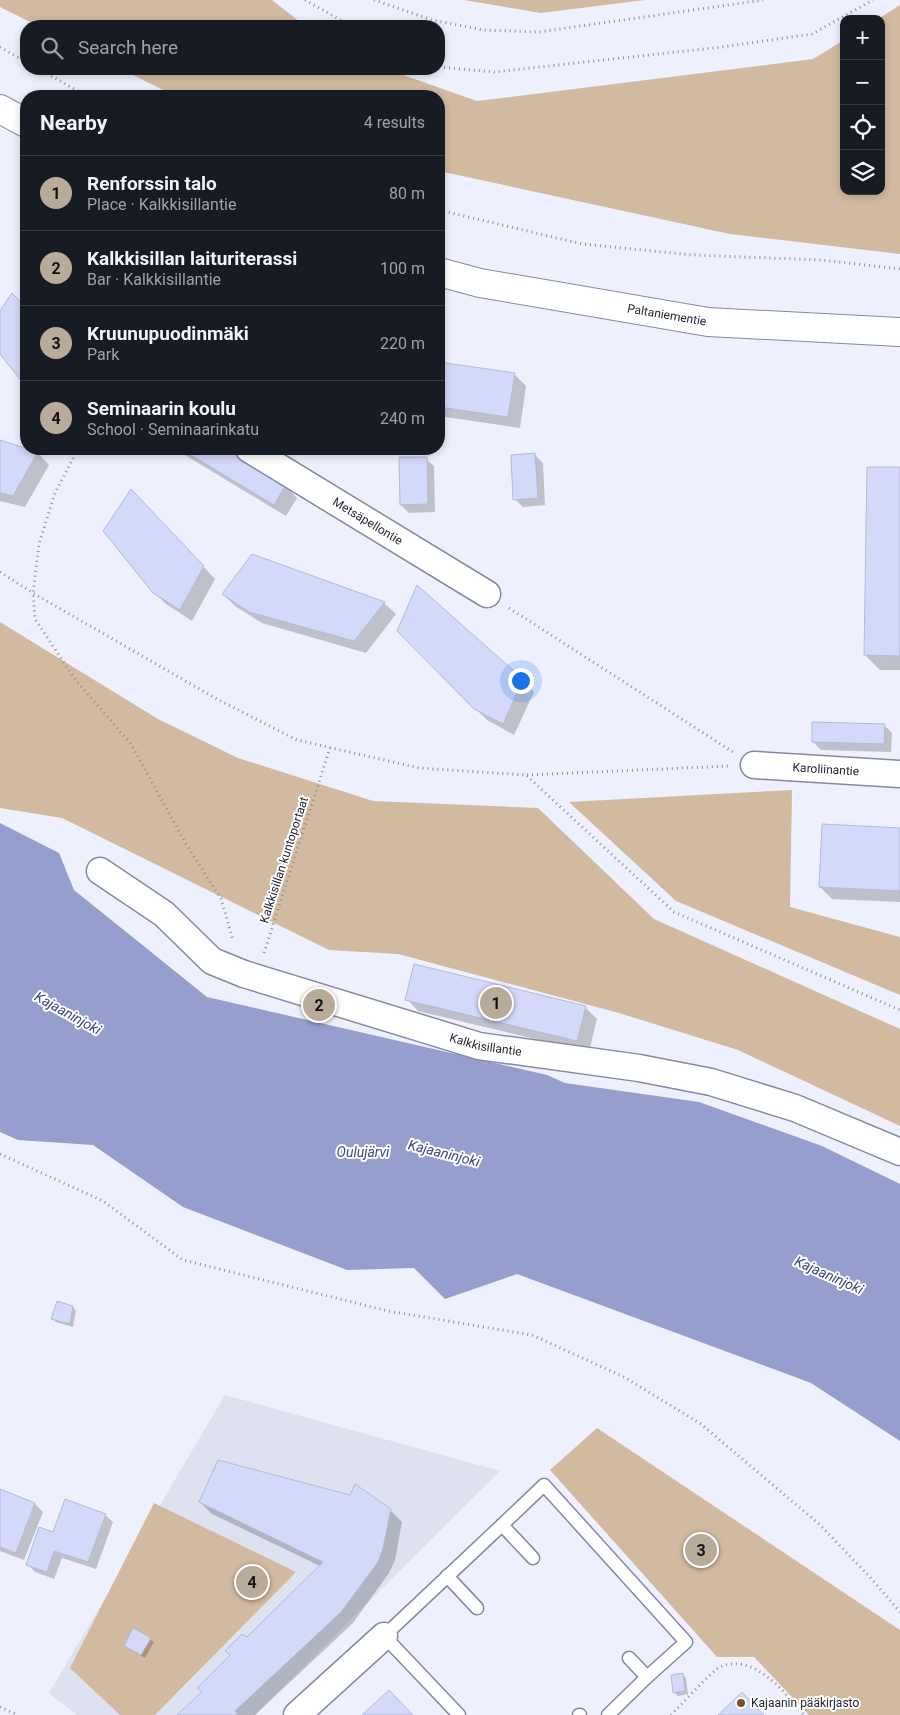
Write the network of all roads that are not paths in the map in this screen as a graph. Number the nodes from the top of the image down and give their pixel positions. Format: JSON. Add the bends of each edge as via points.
{"nodes":[{"id":1,"x":0,"y":108,"type":"edge"},
{"id":2,"x":20,"y":120,"type":"edge"},
{"id":3,"x":445,"y":274,"type":"edge"},
{"id":4,"x":900,"y":332,"type":"edge"},
{"id":5,"x":259,"y":455,"type":"edge"},
{"id":6,"x":487,"y":594,"type":"road end"},
{"id":7,"x":754,"y":765,"type":"road end"},
{"id":8,"x":900,"y":774,"type":"edge"},
{"id":9,"x":100,"y":871,"type":"dead end"},
{"id":10,"x":900,"y":1152,"type":"edge"},
{"id":11,"x":502,"y":1525,"type":"junction"},
{"id":12,"x":533,"y":1558,"type":"dead end"},
{"id":13,"x":448,"y":1576,"type":"junction"},
{"id":14,"x":477,"y":1608,"type":"dead end"},
{"id":15,"x":384,"y":1636,"type":"junction"},
{"id":16,"x":629,"y":1658,"type":"dead end"},
{"id":17,"x":647,"y":1677,"type":"junction"},
{"id":18,"x":297,"y":1715,"type":"edge"},
{"id":19,"x":459,"y":1715,"type":"edge"},
{"id":20,"x":608,"y":1715,"type":"edge"}],
"edges":[{"from":1,"to":2,"type":"street"},
{"from":3,"to":4,"type":"street","name":"Paltaniementie","via":[[480,283],[708,322]]},
{"from":5,"to":6,"type":"street","name":"Metsäpellontie"},
{"from":7,"to":8,"type":"street","name":"Karoliinantie"},
{"from":9,"to":10,"type":"street","name":"Kalkkisillantie","via":[[164,914],[212,961],[250,976],[479,1046],[639,1068],[711,1082],[795,1108]]},
{"from":11,"to":12,"type":"lane"},
{"from":11,"to":13,"type":"lane"},
{"from":11,"to":17,"type":"lane","via":[[544,1485],[686,1642]]},
{"from":13,"to":14,"type":"lane"},
{"from":13,"to":15,"type":"lane"},
{"from":15,"to":18,"type":"street"},
{"from":15,"to":19,"type":"lane"},
{"from":16,"to":17,"type":"lane"},
{"from":17,"to":20,"type":"lane"}]}
